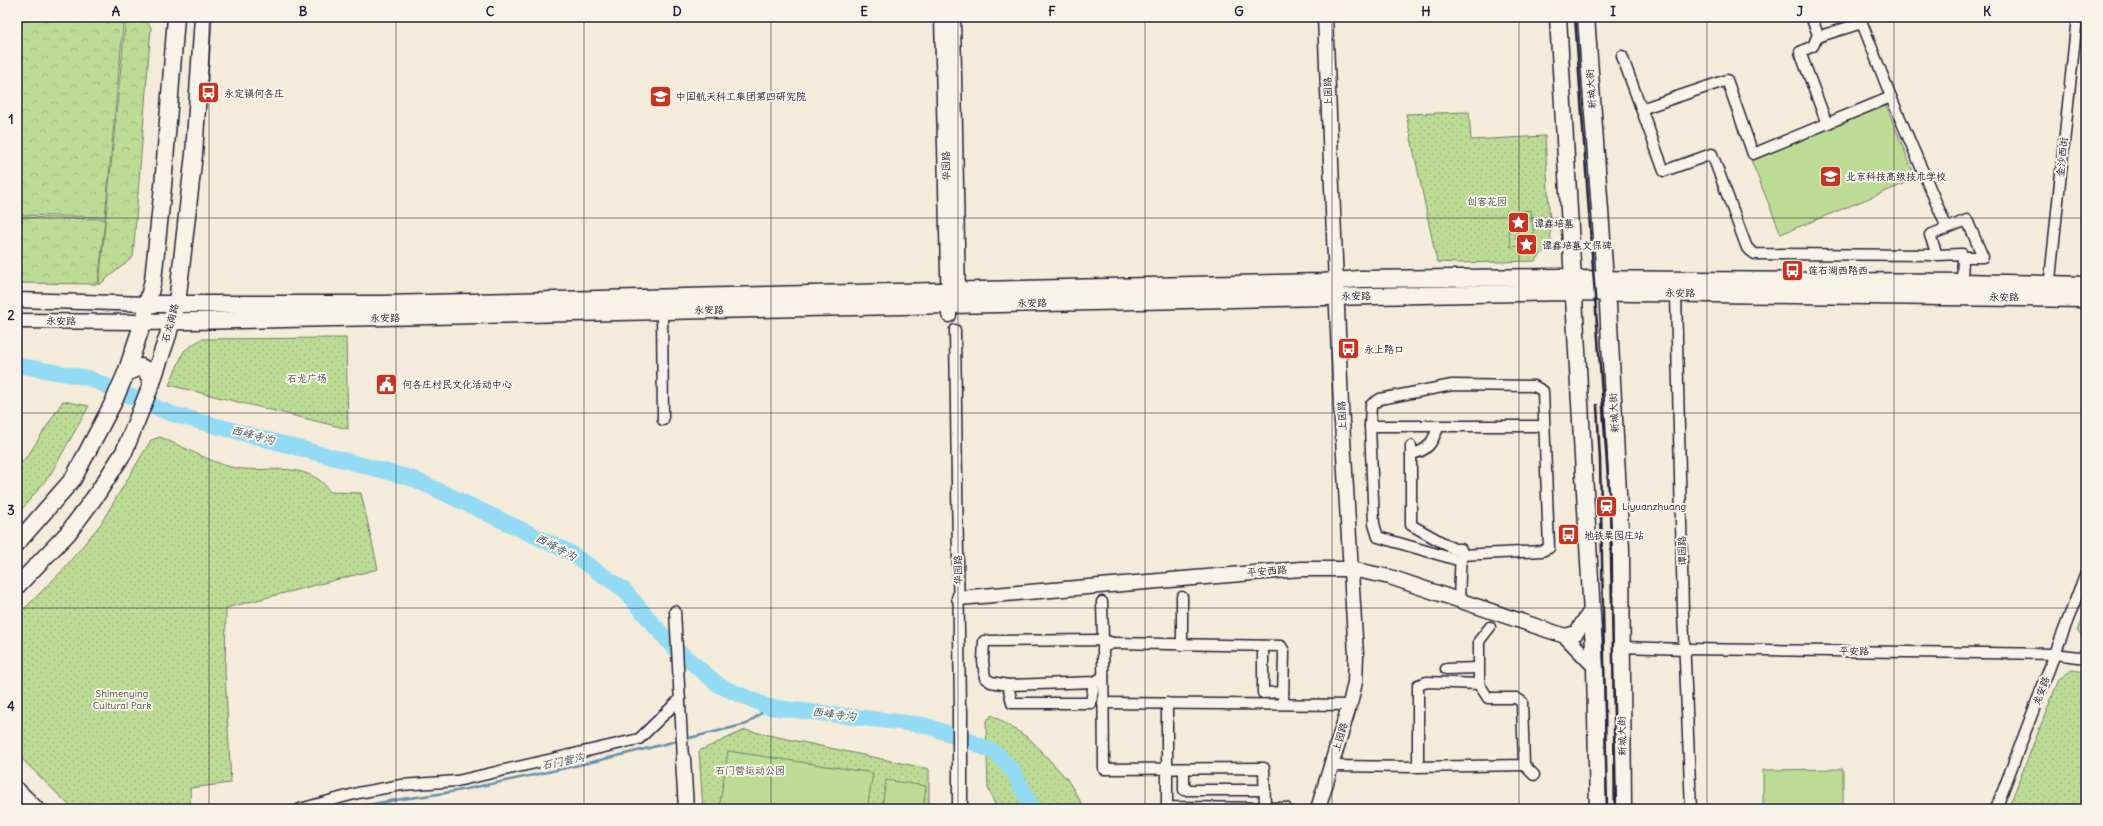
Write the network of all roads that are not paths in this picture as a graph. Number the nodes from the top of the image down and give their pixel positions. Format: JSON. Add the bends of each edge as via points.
{"nodes":[{"id":1,"x":176,"y":17,"type":"edge"},
{"id":2,"x":203,"y":17,"type":"edge"},
{"id":3,"x":942,"y":17,"type":"edge"},
{"id":4,"x":953,"y":17,"type":"edge"},
{"id":5,"x":1325,"y":17,"type":"edge"},
{"id":6,"x":1558,"y":17,"type":"edge"},
{"id":7,"x":1586,"y":17,"type":"edge"},
{"id":8,"x":1811,"y":17,"type":"edge"},
{"id":9,"x":2077,"y":17,"type":"edge"},
{"id":10,"x":1820,"y":37,"type":"junction"},
{"id":11,"x":1622,"y":56,"type":"dead end"},
{"id":12,"x":1891,"y":97,"type":"junction"},
{"id":13,"x":1641,"y":109,"type":"junction"},
{"id":14,"x":1827,"y":124,"type":"junction"},
{"id":15,"x":1947,"y":228,"type":"junction"},
{"id":16,"x":156,"y":250,"type":"junction"},
{"id":17,"x":183,"y":254,"type":"junction"},
{"id":18,"x":1937,"y":255,"type":"junction"},
{"id":19,"x":1962,"y":257,"type":"junction"},
{"id":20,"x":1962,"y":282,"type":"junction"},
{"id":21,"x":2086,"y":285,"type":"edge"},
{"id":22,"x":1574,"y":286,"type":"junction"},
{"id":23,"x":1607,"y":286,"type":"junction"},
{"id":24,"x":1337,"y":288,"type":"junction"},
{"id":25,"x":2048,"y":291,"type":"junction"},
{"id":26,"x":1676,"y":293,"type":"junction"},
{"id":27,"x":2086,"y":299,"type":"edge"},
{"id":28,"x":17,"y":300,"type":"edge"},
{"id":29,"x":953,"y":303,"type":"junction"},
{"id":30,"x":148,"y":304,"type":"junction"},
{"id":31,"x":175,"y":305,"type":"junction"},
{"id":32,"x":662,"y":311,"type":"junction"},
{"id":33,"x":17,"y":321,"type":"edge"},
{"id":34,"x":143,"y":322,"type":"junction"},
{"id":35,"x":171,"y":322,"type":"junction"},
{"id":36,"x":955,"y":330,"type":"dead end"},
{"id":37,"x":126,"y":373,"type":"junction"},
{"id":38,"x":152,"y":384,"type":"junction"},
{"id":39,"x":663,"y":420,"type":"dead end"},
{"id":40,"x":1370,"y":426,"type":"junction"},
{"id":41,"x":1543,"y":426,"type":"junction"},
{"id":42,"x":1438,"y":428,"type":"junction"},
{"id":43,"x":17,"y":542,"type":"edge"},
{"id":44,"x":1461,"y":558,"type":"junction"},
{"id":45,"x":1351,"y":569,"type":"junction"},
{"id":46,"x":2085,"y":575,"type":"edge"},
{"id":47,"x":17,"y":586,"type":"edge"},
{"id":48,"x":1182,"y":597,"type":"dead end"},
{"id":49,"x":959,"y":598,"type":"junction"},
{"id":50,"x":1459,"y":600,"type":"junction"},
{"id":51,"x":1102,"y":602,"type":"dead end"},
{"id":52,"x":1592,"y":609,"type":"junction"},
{"id":53,"x":675,"y":611,"type":"dead end"},
{"id":54,"x":1490,"y":627,"type":"dead end"},
{"id":55,"x":1566,"y":636,"type":"junction"},
{"id":56,"x":1103,"y":640,"type":"junction"},
{"id":57,"x":1113,"y":643,"type":"junction"},
{"id":58,"x":1182,"y":644,"type":"junction"},
{"id":59,"x":1263,"y":646,"type":"junction"},
{"id":60,"x":1622,"y":647,"type":"junction"},
{"id":61,"x":1686,"y":649,"type":"junction"},
{"id":62,"x":2055,"y":654,"type":"junction"},
{"id":63,"x":2086,"y":658,"type":"edge"},
{"id":64,"x":1595,"y":667,"type":"junction"},
{"id":65,"x":1478,"y":668,"type":"junction"},
{"id":66,"x":1446,"y":669,"type":"dead end"},
{"id":67,"x":1098,"y":680,"type":"junction"},
{"id":68,"x":1479,"y":684,"type":"junction"},
{"id":69,"x":1008,"y":685,"type":"junction"},
{"id":70,"x":1283,"y":692,"type":"junction"},
{"id":71,"x":680,"y":699,"type":"junction"},
{"id":72,"x":1103,"y":703,"type":"junction"},
{"id":73,"x":1167,"y":704,"type":"junction"},
{"id":74,"x":1283,"y":704,"type":"junction"},
{"id":75,"x":1350,"y":705,"type":"junction"},
{"id":76,"x":960,"y":710,"type":"joint"},
{"id":77,"x":683,"y":759,"type":"joint"},
{"id":78,"x":1331,"y":766,"type":"junction"},
{"id":79,"x":1524,"y":766,"type":"junction"},
{"id":80,"x":1415,"y":767,"type":"junction"},
{"id":81,"x":1167,"y":769,"type":"junction"},
{"id":82,"x":1184,"y":769,"type":"junction"},
{"id":83,"x":1534,"y":775,"type":"dead end"},
{"id":84,"x":17,"y":790,"type":"edge"},
{"id":85,"x":1265,"y":790,"type":"junction"},
{"id":86,"x":1265,"y":807,"type":"junction"},
{"id":87,"x":1286,"y":808,"type":"dead end"},
{"id":88,"x":37,"y":809,"type":"edge"},
{"id":89,"x":300,"y":809,"type":"edge"},
{"id":90,"x":686,"y":809,"type":"edge"},
{"id":91,"x":960,"y":809,"type":"edge"},
{"id":92,"x":1318,"y":809,"type":"edge"},
{"id":93,"x":1598,"y":809,"type":"edge"},
{"id":94,"x":1623,"y":809,"type":"edge"},
{"id":95,"x":1691,"y":809,"type":"edge"},
{"id":96,"x":1996,"y":809,"type":"edge"}],
"edges":[{"from":1,"to":16,"type":"main road"},
{"from":2,"to":17,"type":"main road","name":"石龙南路","via":[[194,154]]},
{"from":3,"to":29,"type":"street","name":"华园路"},
{"from":4,"to":29,"type":"street","name":"华园路"},
{"from":5,"to":24,"type":"street","name":"上园路"},
{"from":6,"to":22,"type":"main road"},
{"from":7,"to":23,"type":"main road","name":"新城大街"},
{"from":8,"to":10,"type":"street"},
{"from":9,"to":25,"type":"street","name":"金沙西街"},
{"from":10,"to":12,"type":"street","via":[[1862,23]]},
{"from":10,"to":14,"type":"street","via":[[1817,37],[1813,46],[1800,52]]},
{"from":11,"to":13,"type":"street"},
{"from":12,"to":14,"type":"street"},
{"from":12,"to":15,"type":"street"},
{"from":13,"to":14,"type":"street","via":[[1727,80],[1753,154]]},
{"from":13,"to":18,"type":"street","via":[[1664,171],[1712,154],[1747,248],[1755,254]]},
{"from":15,"to":18,"type":"street","via":[[1930,235]]},
{"from":15,"to":19,"type":"street","via":[[1967,220],[1983,257]]},
{"from":16,"to":17,"type":"main road","via":[[170,261]]},
{"from":16,"to":30,"type":"main road"},
{"from":17,"to":31,"type":"main road","name":"石龙南路"},
{"from":18,"to":19,"type":"street","via":[[1962,254]]},
{"from":19,"to":20,"type":"street"},
{"from":20,"to":23,"type":"main road","name":"永安路"},
{"from":20,"to":25,"type":"main road","name":"永安路"},
{"from":21,"to":25,"type":"main road","name":"永安路"},
{"from":22,"to":23,"type":"main road","name":"永安路"},
{"from":22,"to":24,"type":"main road","name":"永安路","via":[[1561,276]]},
{"from":22,"to":52,"type":"main road"},
{"from":23,"to":26,"type":"main road","name":"永安路"},
{"from":23,"to":60,"type":"main road","name":"新城大街","via":[[1621,550]]},
{"from":24,"to":29,"type":"main road","name":"永安路"},
{"from":24,"to":45,"type":"street","name":"上园路"},
{"from":25,"to":26,"type":"main road","name":"永安路"},
{"from":25,"to":27,"type":"main road"},
{"from":26,"to":61,"type":"street","name":"谭园路"},
{"from":28,"to":30,"type":"street"},
{"from":29,"to":31,"type":"main road","name":"永安路"},
{"from":29,"to":32,"type":"main road","name":"永安路"},
{"from":30,"to":31,"type":"main road","name":"永安路"},
{"from":30,"to":34,"type":"main road"},
{"from":31,"to":35,"type":"main road","name":"石龙南路"},
{"from":32,"to":35,"type":"main road","name":"永安路"},
{"from":32,"to":39,"type":"street"},
{"from":33,"to":34,"type":"street","name":"永安路"},
{"from":34,"to":35,"type":"main road","name":"永安路"},
{"from":34,"to":37,"type":"main road"},
{"from":35,"to":38,"type":"main road","name":"石龙南路"},
{"from":36,"to":49,"type":"street","name":"华园路"},
{"from":37,"to":38,"type":"main road","via":[[141,368],[146,370]]},
{"from":37,"to":43,"type":"main road","via":[[73,479]]},
{"from":38,"to":47,"type":"main road","name":"石龙南路","via":[[124,452],[97,494],[68,533]]},
{"from":40,"to":41,"type":"street","via":[[1370,405],[1380,399],[1452,385],[1534,386],[1543,391]]},
{"from":40,"to":42,"type":"street"},
{"from":40,"to":44,"type":"street","via":[[1374,524],[1378,537]]},
{"from":41,"to":42,"type":"street"},
{"from":41,"to":44,"type":"street","via":[[1549,548],[1542,551]]},
{"from":42,"to":44,"type":"street","via":[[1429,447],[1422,452],[1411,450],[1411,525],[1454,549],[1461,549]]},
{"from":44,"to":50,"type":"street"},
{"from":45,"to":49,"type":"street","name":"平安西路","via":[[1302,569]]},
{"from":45,"to":50,"type":"street","name":"平安西路","via":[[1390,577]]},
{"from":45,"to":75,"type":"street","name":"上园路","via":[[1356,655],[1355,682]]},
{"from":46,"to":62,"type":"street","name":"龙安路"},
{"from":48,"to":58,"type":"street"},
{"from":49,"to":76,"type":"street","name":"华园路"},
{"from":50,"to":55,"type":"street","name":"平安西路"},
{"from":51,"to":56,"type":"street"},
{"from":52,"to":55,"type":"street","via":[[1576,633]]},
{"from":52,"to":64,"type":"main road"},
{"from":53,"to":71,"type":"street"},
{"from":54,"to":65,"type":"street","via":[[1479,641]]},
{"from":55,"to":64,"type":"street"},
{"from":56,"to":57,"type":"street"},
{"from":56,"to":69,"type":"street","via":[[984,641],[985,678],[991,682]]},
{"from":57,"to":58,"type":"street"},
{"from":57,"to":67,"type":"street","via":[[1103,647]]},
{"from":58,"to":59,"type":"street"},
{"from":59,"to":70,"type":"street","via":[[1281,646],[1284,651]]},
{"from":59,"to":70,"type":"street","via":[[1263,693]]},
{"from":60,"to":61,"type":"street","name":"平安路"},
{"from":60,"to":94,"type":"main road","name":"新城大街"},
{"from":61,"to":62,"type":"street","name":"平安路"},
{"from":61,"to":95,"type":"street","name":"谭园路"},
{"from":62,"to":63,"type":"street","name":"平安路"},
{"from":62,"to":96,"type":"street","name":"龙安路"},
{"from":64,"to":93,"type":"main road"},
{"from":65,"to":66,"type":"street"},
{"from":65,"to":68,"type":"street"},
{"from":67,"to":69,"type":"street"},
{"from":67,"to":69,"type":"street","via":[[1091,703],[1012,703]]},
{"from":67,"to":72,"type":"street"},
{"from":68,"to":79,"type":"street","via":[[1488,698],[1516,698],[1522,702]]},
{"from":68,"to":80,"type":"street","via":[[1427,682],[1418,685],[1418,762]]},
{"from":70,"to":74,"type":"street"},
{"from":71,"to":77,"type":"street"},
{"from":71,"to":89,"type":"street","via":[[639,739],[457,781],[401,785],[358,793]]},
{"from":72,"to":73,"type":"street"},
{"from":72,"to":81,"type":"street","via":[[1104,769]]},
{"from":73,"to":74,"type":"street"},
{"from":73,"to":81,"type":"street"},
{"from":74,"to":75,"type":"street"},
{"from":75,"to":78,"type":"street","name":"上园路"},
{"from":76,"to":91,"type":"street","name":"华园路"},
{"from":77,"to":90,"type":"street"},
{"from":78,"to":80,"type":"street"},
{"from":78,"to":92,"type":"street","name":"上园路"},
{"from":79,"to":80,"type":"street"},
{"from":79,"to":83,"type":"street"},
{"from":81,"to":82,"type":"street"},
{"from":81,"to":86,"type":"street","via":[[1167,807]]},
{"from":82,"to":85,"type":"street","via":[[1184,790]]},
{"from":82,"to":85,"type":"street","via":[[1264,768]]},
{"from":84,"to":88,"type":"street"},
{"from":85,"to":86,"type":"street"},
{"from":86,"to":87,"type":"street"}]}
